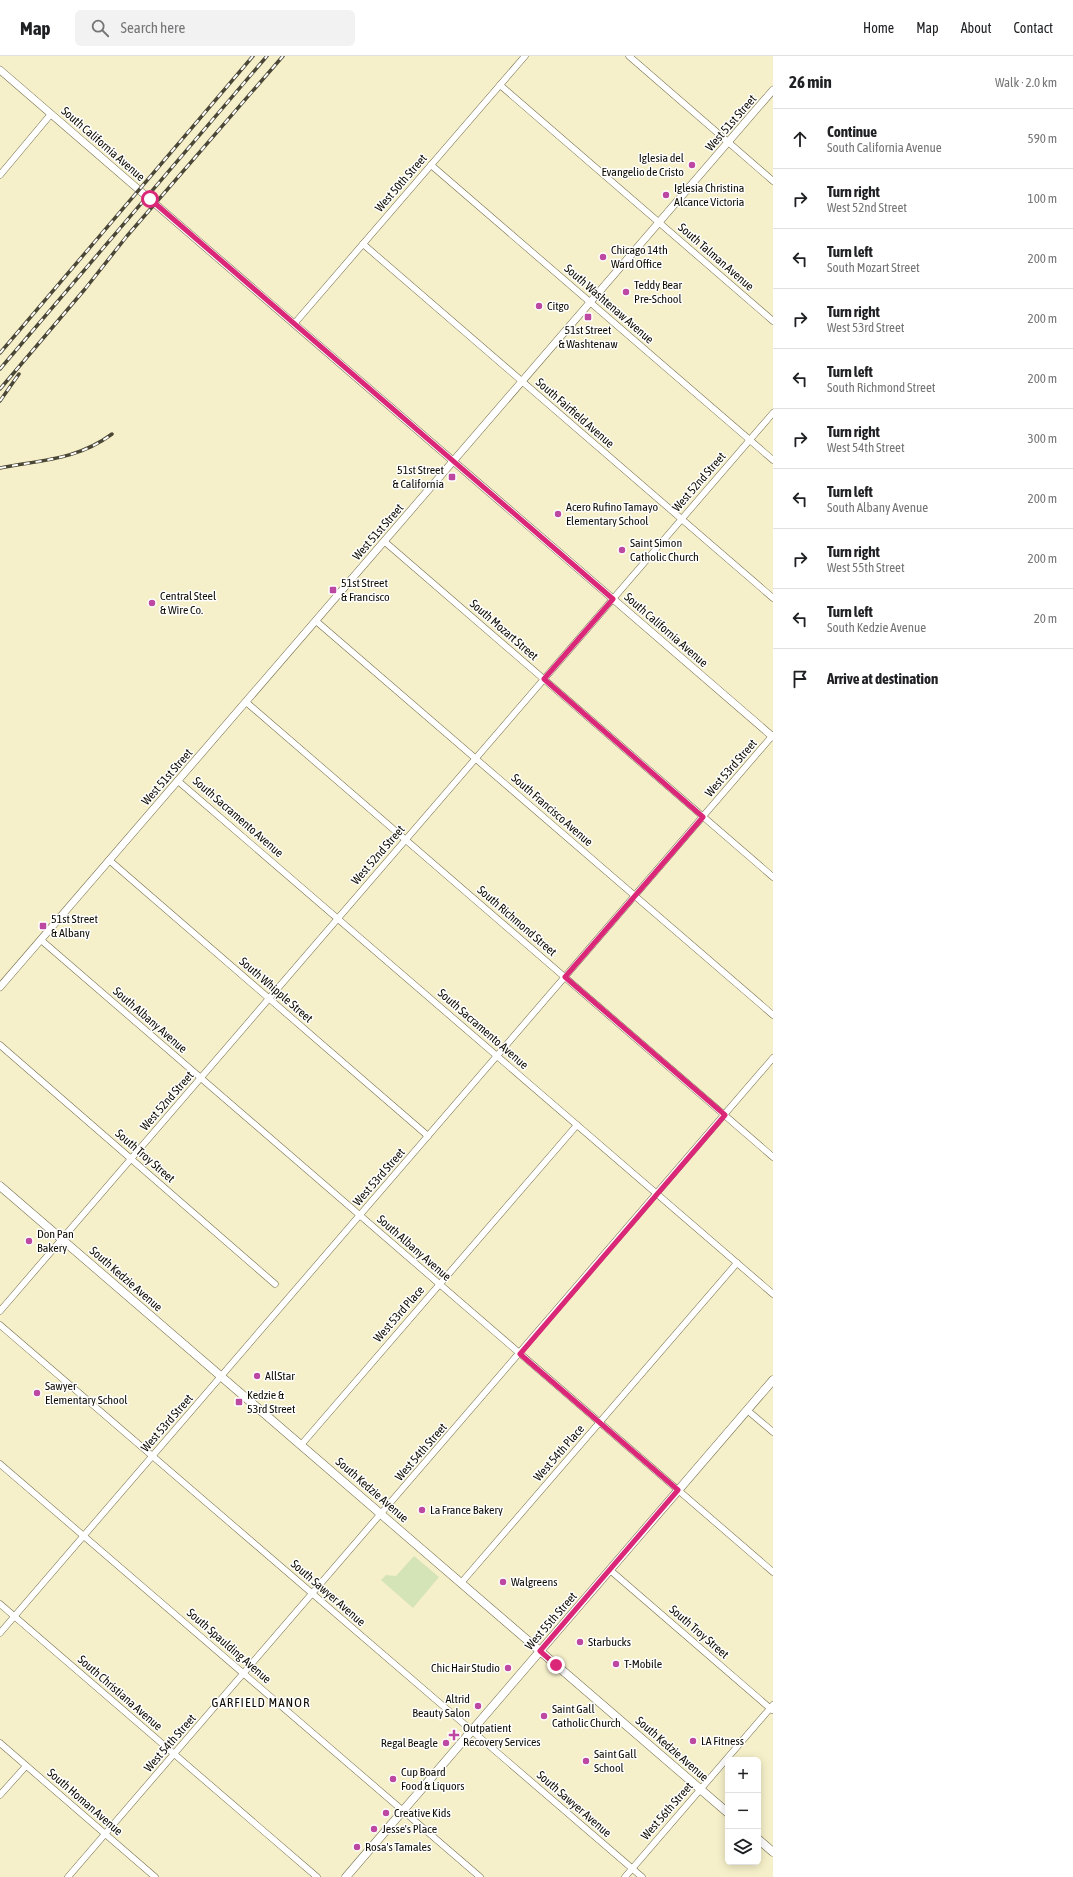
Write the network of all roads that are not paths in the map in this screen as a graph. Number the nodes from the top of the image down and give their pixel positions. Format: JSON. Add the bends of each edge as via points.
{"nodes":[{"id":1,"x":525,"y":56,"type":"edge"},
{"id":2,"x":629,"y":56,"type":"edge"},
{"id":3,"x":0,"y":70,"type":"edge"},
{"id":4,"x":500,"y":85,"type":"junction"},
{"id":5,"x":773,"y":90,"type":"edge"},
{"id":6,"x":51,"y":114,"type":"junction"},
{"id":7,"x":728,"y":142,"type":"junction"},
{"id":8,"x":431,"y":165,"type":"junction"},
{"id":9,"x":0,"y":175,"type":"edge"},
{"id":10,"x":773,"y":181,"type":"edge"},
{"id":11,"x":659,"y":222,"type":"junction"},
{"id":12,"x":363,"y":244,"type":"junction"},
{"id":13,"x":590,"y":302,"type":"junction"},
{"id":14,"x":773,"y":321,"type":"edge"},
{"id":15,"x":294,"y":324,"type":"junction"},
{"id":16,"x":522,"y":382,"type":"junction"},
{"id":17,"x":773,"y":413,"type":"edge"},
{"id":18,"x":750,"y":440,"type":"junction"},
{"id":19,"x":773,"y":460,"type":"edge"},
{"id":20,"x":454,"y":461,"type":"junction"},
{"id":21,"x":682,"y":519,"type":"junction"},
{"id":22,"x":385,"y":542,"type":"junction"},
{"id":23,"x":773,"y":598,"type":"edge"},
{"id":24,"x":613,"y":599,"type":"junction"},
{"id":25,"x":316,"y":621,"type":"junction"},
{"id":26,"x":544,"y":679,"type":"junction"},
{"id":27,"x":246,"y":702,"type":"junction"},
{"id":28,"x":773,"y":736,"type":"edge"},
{"id":29,"x":475,"y":759,"type":"junction"},
{"id":30,"x":178,"y":781,"type":"junction"},
{"id":31,"x":703,"y":817,"type":"junction"},
{"id":32,"x":406,"y":840,"type":"junction"},
{"id":33,"x":110,"y":860,"type":"junction"},
{"id":34,"x":773,"y":877,"type":"edge"},
{"id":35,"x":635,"y":896,"type":"junction"},
{"id":36,"x":338,"y":919,"type":"junction"},
{"id":37,"x":41,"y":940,"type":"junction"},
{"id":38,"x":565,"y":977,"type":"junction"},
{"id":39,"x":0,"y":987,"type":"edge"},
{"id":40,"x":269,"y":999,"type":"junction"},
{"id":41,"x":773,"y":1015,"type":"edge"},
{"id":42,"x":0,"y":1045,"type":"edge"},
{"id":43,"x":497,"y":1056,"type":"junction"},
{"id":44,"x":773,"y":1058,"type":"edge"},
{"id":45,"x":201,"y":1078,"type":"junction"},
{"id":46,"x":725,"y":1115,"type":"junction"},
{"id":47,"x":577,"y":1125,"type":"junction"},
{"id":48,"x":428,"y":1136,"type":"junction"},
{"id":49,"x":773,"y":1156,"type":"edge"},
{"id":50,"x":132,"y":1158,"type":"junction"},
{"id":51,"x":0,"y":1186,"type":"edge"},
{"id":52,"x":657,"y":1194,"type":"junction"},
{"id":53,"x":360,"y":1216,"type":"junction"},
{"id":54,"x":62,"y":1239,"type":"junction"},
{"id":55,"x":737,"y":1263,"type":"junction"},
{"id":56,"x":275,"y":1284,"type":"dead end"},
{"id":57,"x":439,"y":1284,"type":"junction"},
{"id":58,"x":773,"y":1294,"type":"edge"},
{"id":59,"x":0,"y":1311,"type":"edge"},
{"id":60,"x":0,"y":1325,"type":"edge"},
{"id":61,"x":520,"y":1354,"type":"junction"},
{"id":62,"x":221,"y":1377,"type":"junction"},
{"id":63,"x":773,"y":1380,"type":"edge"},
{"id":64,"x":747,"y":1410,"type":"junction"},
{"id":65,"x":600,"y":1422,"type":"junction"},
{"id":66,"x":773,"y":1432,"type":"edge"},
{"id":67,"x":300,"y":1445,"type":"junction"},
{"id":68,"x":153,"y":1456,"type":"junction"},
{"id":69,"x":0,"y":1464,"type":"edge"},
{"id":70,"x":678,"y":1490,"type":"junction"},
{"id":71,"x":382,"y":1515,"type":"junction"},
{"id":72,"x":84,"y":1536,"type":"junction"},
{"id":73,"x":610,"y":1570,"type":"junction"},
{"id":74,"x":773,"y":1572,"type":"edge"},
{"id":75,"x":461,"y":1583,"type":"junction"},
{"id":76,"x":313,"y":1594,"type":"junction"},
{"id":77,"x":0,"y":1604,"type":"edge"},
{"id":78,"x":15,"y":1616,"type":"junction"},
{"id":79,"x":0,"y":1633,"type":"edge"},
{"id":80,"x":540,"y":1651,"type":"junction"},
{"id":81,"x":244,"y":1674,"type":"junction"},
{"id":82,"x":772,"y":1708,"type":"edge"},
{"id":83,"x":472,"y":1731,"type":"junction"},
{"id":84,"x":0,"y":1743,"type":"edge"},
{"id":85,"x":174,"y":1754,"type":"junction"},
{"id":86,"x":26,"y":1766,"type":"junction"},
{"id":87,"x":700,"y":1789,"type":"junction"},
{"id":88,"x":0,"y":1795,"type":"edge"},
{"id":89,"x":725,"y":1810,"type":"edge"},
{"id":90,"x":403,"y":1811,"type":"junction"},
{"id":91,"x":105,"y":1834,"type":"junction"},
{"id":92,"x":761,"y":1842,"type":"edge"},
{"id":93,"x":773,"y":1852,"type":"edge"},
{"id":94,"x":632,"y":1868,"type":"junction"},
{"id":95,"x":68,"y":1877,"type":"edge"},
{"id":96,"x":155,"y":1877,"type":"edge"},
{"id":97,"x":317,"y":1877,"type":"edge"},
{"id":98,"x":346,"y":1877,"type":"edge"},
{"id":99,"x":480,"y":1877,"type":"edge"},
{"id":100,"x":624,"y":1877,"type":"edge"},
{"id":101,"x":642,"y":1877,"type":"edge"}],
"edges":[{"from":1,"to":4,"type":"street","name":"West 50th Street"},
{"from":2,"to":7,"type":"street"},
{"from":3,"to":6,"type":"street","name":"South California Avenue"},
{"from":4,"to":8,"type":"street","name":"West 50th Street"},
{"from":4,"to":11,"type":"street","name":"South Talman Avenue"},
{"from":5,"to":7,"type":"street","name":"West 51st Street"},
{"from":6,"to":9,"type":"street"},
{"from":6,"to":15,"type":"street","name":"South California Avenue"},
{"from":7,"to":10,"type":"street"},
{"from":7,"to":11,"type":"street","name":"West 51st Street"},
{"from":8,"to":12,"type":"street","name":"West 50th Street"},
{"from":8,"to":13,"type":"street","name":"South Washtenaw Avenue"},
{"from":11,"to":13,"type":"street","name":"West 51st Street"},
{"from":11,"to":14,"type":"street","name":"South Talman Avenue"},
{"from":12,"to":15,"type":"street","name":"West 50th Street"},
{"from":12,"to":16,"type":"street","name":"South Fairfield Avenue"},
{"from":13,"to":16,"type":"street","name":"West 51st Street"},
{"from":13,"to":18,"type":"street","name":"South Washtenaw Avenue"},
{"from":15,"to":20,"type":"street","name":"South California Avenue"},
{"from":16,"to":20,"type":"street","name":"West 51st Street"},
{"from":16,"to":21,"type":"street","name":"South Fairfield Avenue"},
{"from":17,"to":18,"type":"street","name":"West 52nd Street"},
{"from":18,"to":19,"type":"street","name":"South Washtenaw Avenue"},
{"from":18,"to":21,"type":"street","name":"West 52nd Street"},
{"from":20,"to":22,"type":"street","name":"West 51st Street"},
{"from":20,"to":24,"type":"street","name":"South California Avenue"},
{"from":21,"to":23,"type":"street","name":"South Fairfield Avenue"},
{"from":21,"to":24,"type":"street","name":"West 52nd Street"},
{"from":22,"to":25,"type":"street","name":"West 51st Street"},
{"from":22,"to":26,"type":"street","name":"South Mozart Street"},
{"from":24,"to":26,"type":"street","name":"West 52nd Street"},
{"from":24,"to":28,"type":"street","name":"South California Avenue"},
{"from":25,"to":27,"type":"street","name":"West 51st Street"},
{"from":25,"to":29,"type":"street","name":"South Francisco Avenue"},
{"from":26,"to":29,"type":"street","name":"West 52nd Street"},
{"from":26,"to":31,"type":"street","name":"South Mozart Street"},
{"from":27,"to":30,"type":"street","name":"West 51st Street"},
{"from":27,"to":32,"type":"street","name":"South Richmond Street"},
{"from":28,"to":31,"type":"street","name":"West 53rd Street"},
{"from":29,"to":32,"type":"street","name":"West 52nd Street"},
{"from":29,"to":35,"type":"street","name":"South Francisco Avenue"},
{"from":30,"to":33,"type":"street","name":"West 51st Street"},
{"from":30,"to":36,"type":"street","name":"South Sacramento Avenue"},
{"from":31,"to":34,"type":"street","name":"South Mozart Street"},
{"from":31,"to":35,"type":"street","name":"West 53rd Street"},
{"from":32,"to":36,"type":"street","name":"West 52nd Street"},
{"from":32,"to":38,"type":"street","name":"South Richmond Street"},
{"from":33,"to":37,"type":"street","name":"West 51st Street"},
{"from":33,"to":40,"type":"street","name":"South Whipple Street"},
{"from":35,"to":38,"type":"street","name":"West 53rd Street"},
{"from":35,"to":41,"type":"street","name":"South Francisco Avenue"},
{"from":36,"to":40,"type":"street","name":"West 52nd Street"},
{"from":36,"to":43,"type":"street","name":"South Sacramento Avenue"},
{"from":37,"to":39,"type":"street","name":"West 51st Street"},
{"from":37,"to":45,"type":"street","name":"South Albany Avenue"},
{"from":38,"to":43,"type":"street","name":"West 53rd Street"},
{"from":38,"to":46,"type":"street","name":"South Richmond Street"},
{"from":40,"to":45,"type":"street","name":"West 52nd Street"},
{"from":40,"to":48,"type":"street","name":"South Whipple Street"},
{"from":42,"to":50,"type":"street","name":"South Troy Street"},
{"from":43,"to":47,"type":"street","name":"South Sacramento Avenue"},
{"from":43,"to":48,"type":"street","name":"West 53rd Street"},
{"from":44,"to":46,"type":"street","name":"West 54th Street"},
{"from":45,"to":50,"type":"street","name":"West 52nd Street"},
{"from":45,"to":53,"type":"street","name":"South Albany Avenue"},
{"from":46,"to":49,"type":"street","name":"South Richmond Street"},
{"from":46,"to":52,"type":"street","name":"West 54th Street"},
{"from":47,"to":52,"type":"street","name":"South Sacramento Avenue"},
{"from":47,"to":57,"type":"street","name":"West 53rd Place"},
{"from":48,"to":53,"type":"street","name":"West 53rd Street"},
{"from":50,"to":54,"type":"street","name":"West 52nd Street"},
{"from":50,"to":56,"type":"street","name":"South Troy Street"},
{"from":51,"to":54,"type":"main road","name":"South Kedzie Avenue"},
{"from":52,"to":55,"type":"street","name":"South Sacramento Avenue"},
{"from":52,"to":61,"type":"street","name":"West 54th Street"},
{"from":53,"to":57,"type":"street","name":"South Albany Avenue"},
{"from":53,"to":62,"type":"street","name":"West 53rd Street"},
{"from":54,"to":59,"type":"street","name":"West 52nd Street"},
{"from":54,"to":62,"type":"main road","name":"South Kedzie Avenue"},
{"from":55,"to":58,"type":"street","name":"South Sacramento Avenue"},
{"from":55,"to":65,"type":"street","name":"West 54th Place"},
{"from":57,"to":61,"type":"street","name":"South Albany Avenue"},
{"from":57,"to":67,"type":"street","name":"West 53rd Place"},
{"from":60,"to":68,"type":"street","name":"South Sawyer Avenue"},
{"from":61,"to":65,"type":"street","name":"South Albany Avenue"},
{"from":61,"to":71,"type":"street","name":"West 54th Street"},
{"from":62,"to":67,"type":"main road","name":"South Kedzie Avenue"},
{"from":62,"to":68,"type":"street","name":"West 53rd Street"},
{"from":63,"to":64,"type":"main road","name":"West 55th Street"},
{"from":64,"to":66,"type":"street"},
{"from":64,"to":70,"type":"main road","name":"West 55th Street"},
{"from":65,"to":70,"type":"street","name":"South Albany Avenue"},
{"from":65,"to":75,"type":"street","name":"West 54th Place"},
{"from":67,"to":71,"type":"main road","name":"South Kedzie Avenue"},
{"from":68,"to":72,"type":"street","name":"West 53rd Street"},
{"from":68,"to":76,"type":"street","name":"South Sawyer Avenue"},
{"from":69,"to":72,"type":"street","name":"South Spaulding Avenue"},
{"from":70,"to":73,"type":"main road","name":"West 55th Street"},
{"from":70,"to":74,"type":"street","name":"South Albany Avenue"},
{"from":71,"to":75,"type":"main road","name":"South Kedzie Avenue"},
{"from":71,"to":76,"type":"street","name":"West 54th Street"},
{"from":72,"to":78,"type":"street","name":"West 53rd Street"},
{"from":72,"to":81,"type":"street","name":"South Spaulding Avenue"},
{"from":73,"to":80,"type":"main road","name":"West 55th Street"},
{"from":73,"to":82,"type":"street","name":"South Troy Street"},
{"from":75,"to":80,"type":"main road","name":"South Kedzie Avenue"},
{"from":76,"to":81,"type":"street","name":"West 54th Street"},
{"from":76,"to":83,"type":"street","name":"South Sawyer Avenue"},
{"from":77,"to":78,"type":"street","name":"South Christiana Avenue"},
{"from":78,"to":79,"type":"street","name":"West 53rd Street"},
{"from":78,"to":85,"type":"street","name":"South Christiana Avenue"},
{"from":80,"to":83,"type":"main road","name":"West 55th Street"},
{"from":80,"to":87,"type":"main road","name":"South Kedzie Avenue"},
{"from":81,"to":85,"type":"street","name":"West 54th Street"},
{"from":81,"to":90,"type":"street","name":"South Spaulding Avenue"},
{"from":82,"to":87,"type":"street","name":"West 56th Street"},
{"from":83,"to":90,"type":"main road","name":"West 55th Street"},
{"from":83,"to":94,"type":"street","name":"South Sawyer Avenue"},
{"from":84,"to":86,"type":"street","name":"South Homan Avenue"},
{"from":85,"to":91,"type":"street","name":"West 54th Street"},
{"from":85,"to":97,"type":"street","name":"South Christiana Avenue"},
{"from":86,"to":88,"type":"street"},
{"from":86,"to":91,"type":"street","name":"South Homan Avenue"},
{"from":87,"to":89,"type":"main road","name":"South Kedzie Avenue"},
{"from":87,"to":94,"type":"street","name":"West 56th Street"},
{"from":90,"to":98,"type":"main road","name":"West 55th Street"},
{"from":90,"to":99,"type":"street","name":"South Spaulding Avenue"},
{"from":91,"to":95,"type":"street","name":"West 54th Street"},
{"from":91,"to":96,"type":"street","name":"South Homan Avenue"},
{"from":92,"to":93,"type":"main road"},
{"from":94,"to":100,"type":"street","name":"West 56th Street"},
{"from":94,"to":101,"type":"street","name":"South Sawyer Avenue"}]}
